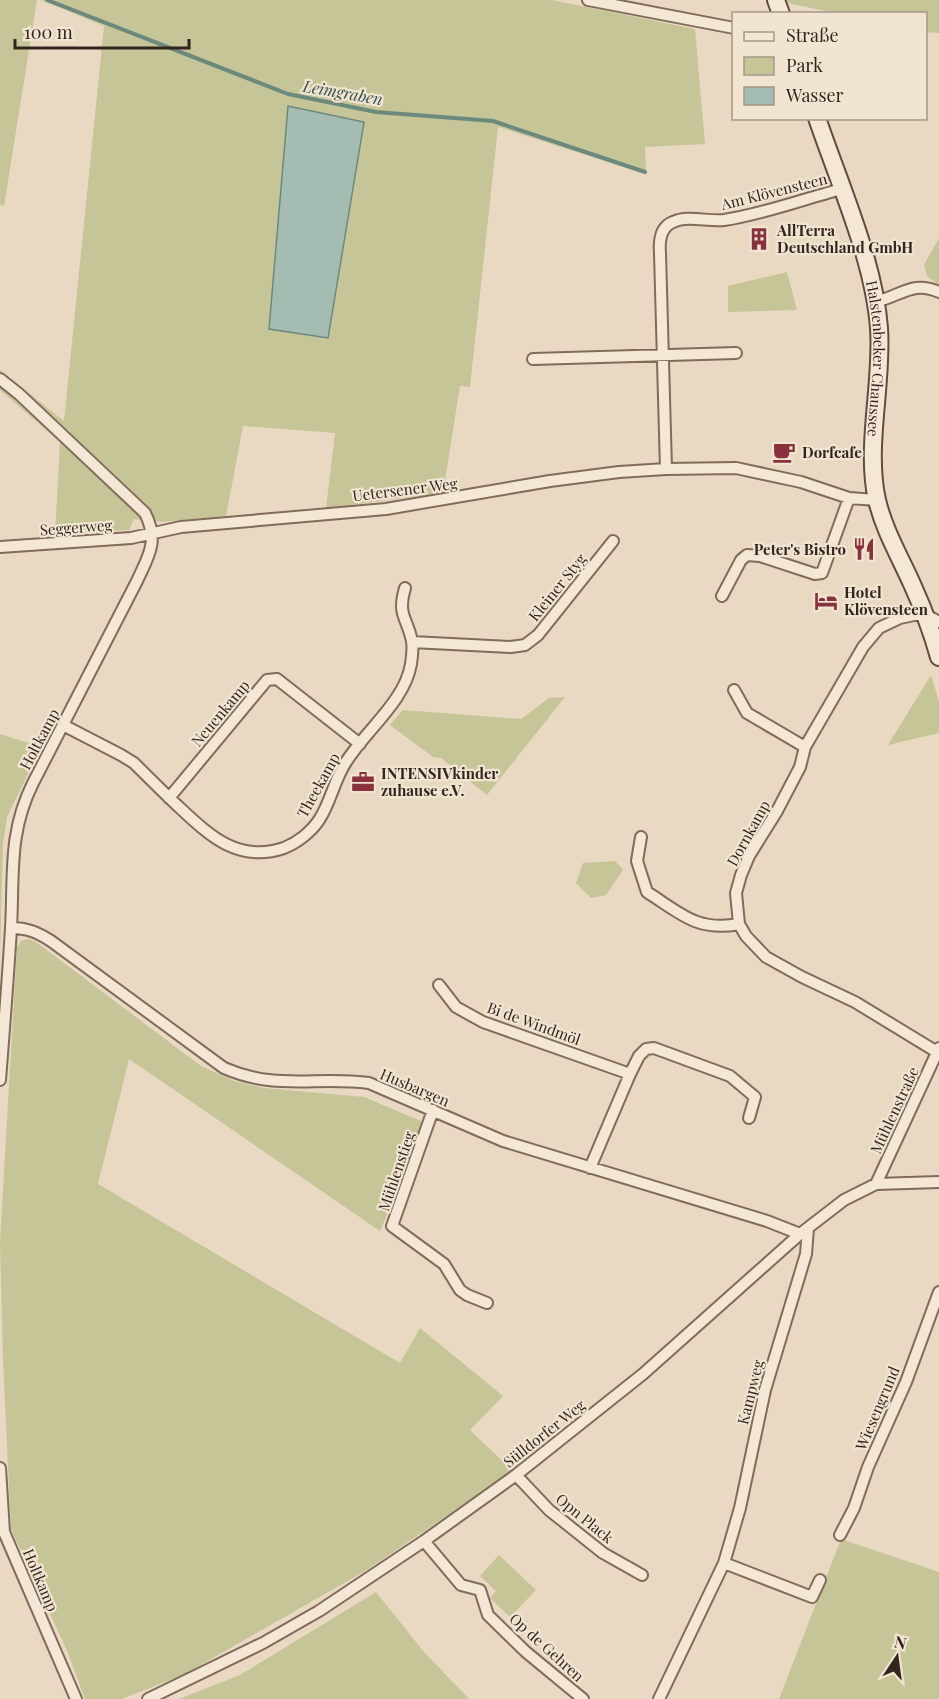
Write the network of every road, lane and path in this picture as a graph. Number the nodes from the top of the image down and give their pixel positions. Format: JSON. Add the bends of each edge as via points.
{"nodes":[{"id":1,"x":588,"y":0,"type":"edge"},
{"id":2,"x":732,"y":28,"type":"edge"},
{"id":3,"x":818,"y":120,"type":"edge"},
{"id":4,"x":842,"y":189,"type":"junction"},
{"id":5,"x":939,"y":292,"type":"edge"},
{"id":6,"x":875,"y":302,"type":"junction"},
{"id":7,"x":735,"y":353,"type":"dead end"},
{"id":8,"x":663,"y":356,"type":"junction"},
{"id":9,"x":532,"y":359,"type":"dead end"},
{"id":10,"x":0,"y":379,"type":"edge"},
{"id":11,"x":666,"y":469,"type":"junction"},
{"id":12,"x":849,"y":498,"type":"junction"},
{"id":13,"x":877,"y":500,"type":"junction"},
{"id":14,"x":153,"y":534,"type":"junction"},
{"id":15,"x":613,"y":541,"type":"dead end"},
{"id":16,"x":0,"y":547,"type":"edge"},
{"id":17,"x":405,"y":588,"type":"dead end"},
{"id":18,"x":722,"y":596,"type":"dead end"},
{"id":19,"x":932,"y":619,"type":"edge"},
{"id":20,"x":412,"y":642,"type":"junction"},
{"id":21,"x":939,"y":657,"type":"edge"},
{"id":22,"x":734,"y":690,"type":"dead end"},
{"id":23,"x":63,"y":725,"type":"junction"},
{"id":24,"x":360,"y":744,"type":"junction"},
{"id":25,"x":805,"y":747,"type":"junction"},
{"id":26,"x":169,"y":798,"type":"junction"},
{"id":27,"x":641,"y":837,"type":"dead end"},
{"id":28,"x":739,"y":924,"type":"junction"},
{"id":29,"x":11,"y":928,"type":"junction"},
{"id":30,"x":439,"y":985,"type":"dead end"},
{"id":31,"x":938,"y":1050,"type":"edge"},
{"id":32,"x":630,"y":1074,"type":"junction"},
{"id":33,"x":0,"y":1080,"type":"edge"},
{"id":34,"x":433,"y":1110,"type":"junction"},
{"id":35,"x":749,"y":1118,"type":"dead end"},
{"id":36,"x":590,"y":1168,"type":"junction"},
{"id":37,"x":939,"y":1182,"type":"edge"},
{"id":38,"x":876,"y":1184,"type":"junction"},
{"id":39,"x":804,"y":1231,"type":"junction"},
{"id":40,"x":939,"y":1292,"type":"edge"},
{"id":41,"x":487,"y":1303,"type":"dead end"},
{"id":42,"x":0,"y":1468,"type":"edge"},
{"id":43,"x":516,"y":1475,"type":"junction"},
{"id":44,"x":840,"y":1535,"type":"dead end"},
{"id":45,"x":424,"y":1541,"type":"junction"},
{"id":46,"x":724,"y":1563,"type":"junction"},
{"id":47,"x":642,"y":1575,"type":"dead end"},
{"id":48,"x":820,"y":1580,"type":"dead end"},
{"id":49,"x":76,"y":1699,"type":"edge"},
{"id":50,"x":148,"y":1699,"type":"edge"},
{"id":51,"x":583,"y":1699,"type":"edge"},
{"id":52,"x":659,"y":1699,"type":"edge"}],
"edges":[{"from":1,"to":2,"type":"street"},
{"from":3,"to":4,"type":"main road","name":"Halstenbeker Chaussee"},
{"from":4,"to":6,"type":"main road","name":"Halstenbeker Chaussee"},
{"from":4,"to":8,"type":"street","name":"Am Klövensteen","via":[[723,220],[684,220],[667,225],[659,240]]},
{"from":5,"to":6,"type":"street","via":[[915,287]]},
{"from":6,"to":13,"type":"main road","name":"Halstenbeker Chaussee","via":[[880,360],[874,453]]},
{"from":7,"to":8,"type":"street"},
{"from":8,"to":9,"type":"street"},
{"from":8,"to":11,"type":"street","name":"Am Klövensteen"},
{"from":10,"to":14,"type":"street","via":[[146,513]]},
{"from":11,"to":12,"type":"street","name":"Uetersener Weg","via":[[715,467],[758,471]]},
{"from":11,"to":14,"type":"street","name":"Uetersener Weg","via":[[550,481],[386,508],[181,527]]},
{"from":12,"to":13,"type":"street","name":"Uetersener Weg"},
{"from":12,"to":18,"type":"street","via":[[822,573],[747,555]]},
{"from":13,"to":19,"type":"main road","name":"Halstenbeker Chaussee","via":[[891,540]]},
{"from":14,"to":16,"type":"street","name":"Seggerweg"},
{"from":14,"to":23,"type":"street","name":"Holtkamp","via":[[145,565]]},
{"from":15,"to":20,"type":"street","name":"Kleiner Styg","via":[[538,635],[525,645]]},
{"from":17,"to":20,"type":"street","name":"Theekamp","via":[[402,615]]},
{"from":19,"to":21,"type":"main road","name":"Halstenbeker Chaussee"},
{"from":19,"to":25,"type":"street","name":"Dornkamp","via":[[914,615],[879,628],[863,647]]},
{"from":20,"to":24,"type":"street","name":"Theekamp","via":[[406,682]]},
{"from":22,"to":25,"type":"street","via":[[747,712]]},
{"from":23,"to":26,"type":"street","name":"Theekamp","via":[[121,755]]},
{"from":23,"to":29,"type":"street","name":"Holtkamp","via":[[19,814]]},
{"from":24,"to":26,"type":"street","name":"Theekamp","via":[[346,761],[319,821],[306,835],[271,852],[255,853],[226,845],[204,831]]},
{"from":24,"to":26,"type":"street","name":"Neuenkamp","via":[[278,679],[267,680]]},
{"from":25,"to":28,"type":"street","name":"Dornkamp","via":[[800,767],[741,875],[736,893]]},
{"from":27,"to":28,"type":"street","via":[[637,861],[647,892],[697,923],[711,927]]},
{"from":28,"to":31,"type":"street","name":"Dornkamp","via":[[755,948],[773,962],[855,1002]]},
{"from":29,"to":33,"type":"street","name":"Holtkamp"},
{"from":29,"to":34,"type":"street","name":"Husbargen","via":[[30,930],[51,940],[224,1068],[244,1077],[287,1083],[369,1083]]},
{"from":30,"to":32,"type":"street","name":"Bi de Windmöl","via":[[456,1007],[483,1022]]},
{"from":31,"to":38,"type":"street","name":"Mühlenstraße"},
{"from":32,"to":35,"type":"street","via":[[646,1048],[654,1048],[730,1076],[755,1098]]},
{"from":32,"to":36,"type":"street"},
{"from":34,"to":36,"type":"street","name":"Husbargen","via":[[503,1141]]},
{"from":34,"to":41,"type":"street","name":"Mühlenstieg","via":[[392,1226],[444,1264],[466,1295]]},
{"from":36,"to":39,"type":"street","name":"Husbargen"},
{"from":37,"to":38,"type":"street","name":"Sülldorfer Weg"},
{"from":38,"to":39,"type":"street","name":"Sülldorfer Weg","via":[[844,1200]]},
{"from":39,"to":43,"type":"street","name":"Sülldorfer Weg","via":[[643,1374]]},
{"from":39,"to":46,"type":"street","name":"Kampweg","via":[[806,1254],[765,1390]]},
{"from":40,"to":44,"type":"street","name":"Wiesengrund","via":[[906,1382]]},
{"from":42,"to":49,"type":"street","name":"Holtkamp","via":[[4,1532]]},
{"from":43,"to":45,"type":"street","name":"Sülldorfer Weg"},
{"from":43,"to":47,"type":"street","name":"Opn Plack","via":[[549,1510],[603,1553]]},
{"from":45,"to":50,"type":"street","name":"Sülldorfer Weg","via":[[300,1622]]},
{"from":45,"to":51,"type":"street","name":"Op de Gehren","via":[[461,1585],[480,1590],[488,1615]]},
{"from":46,"to":48,"type":"street","via":[[812,1598]]},
{"from":46,"to":52,"type":"street","name":"Kampweg"}]}
